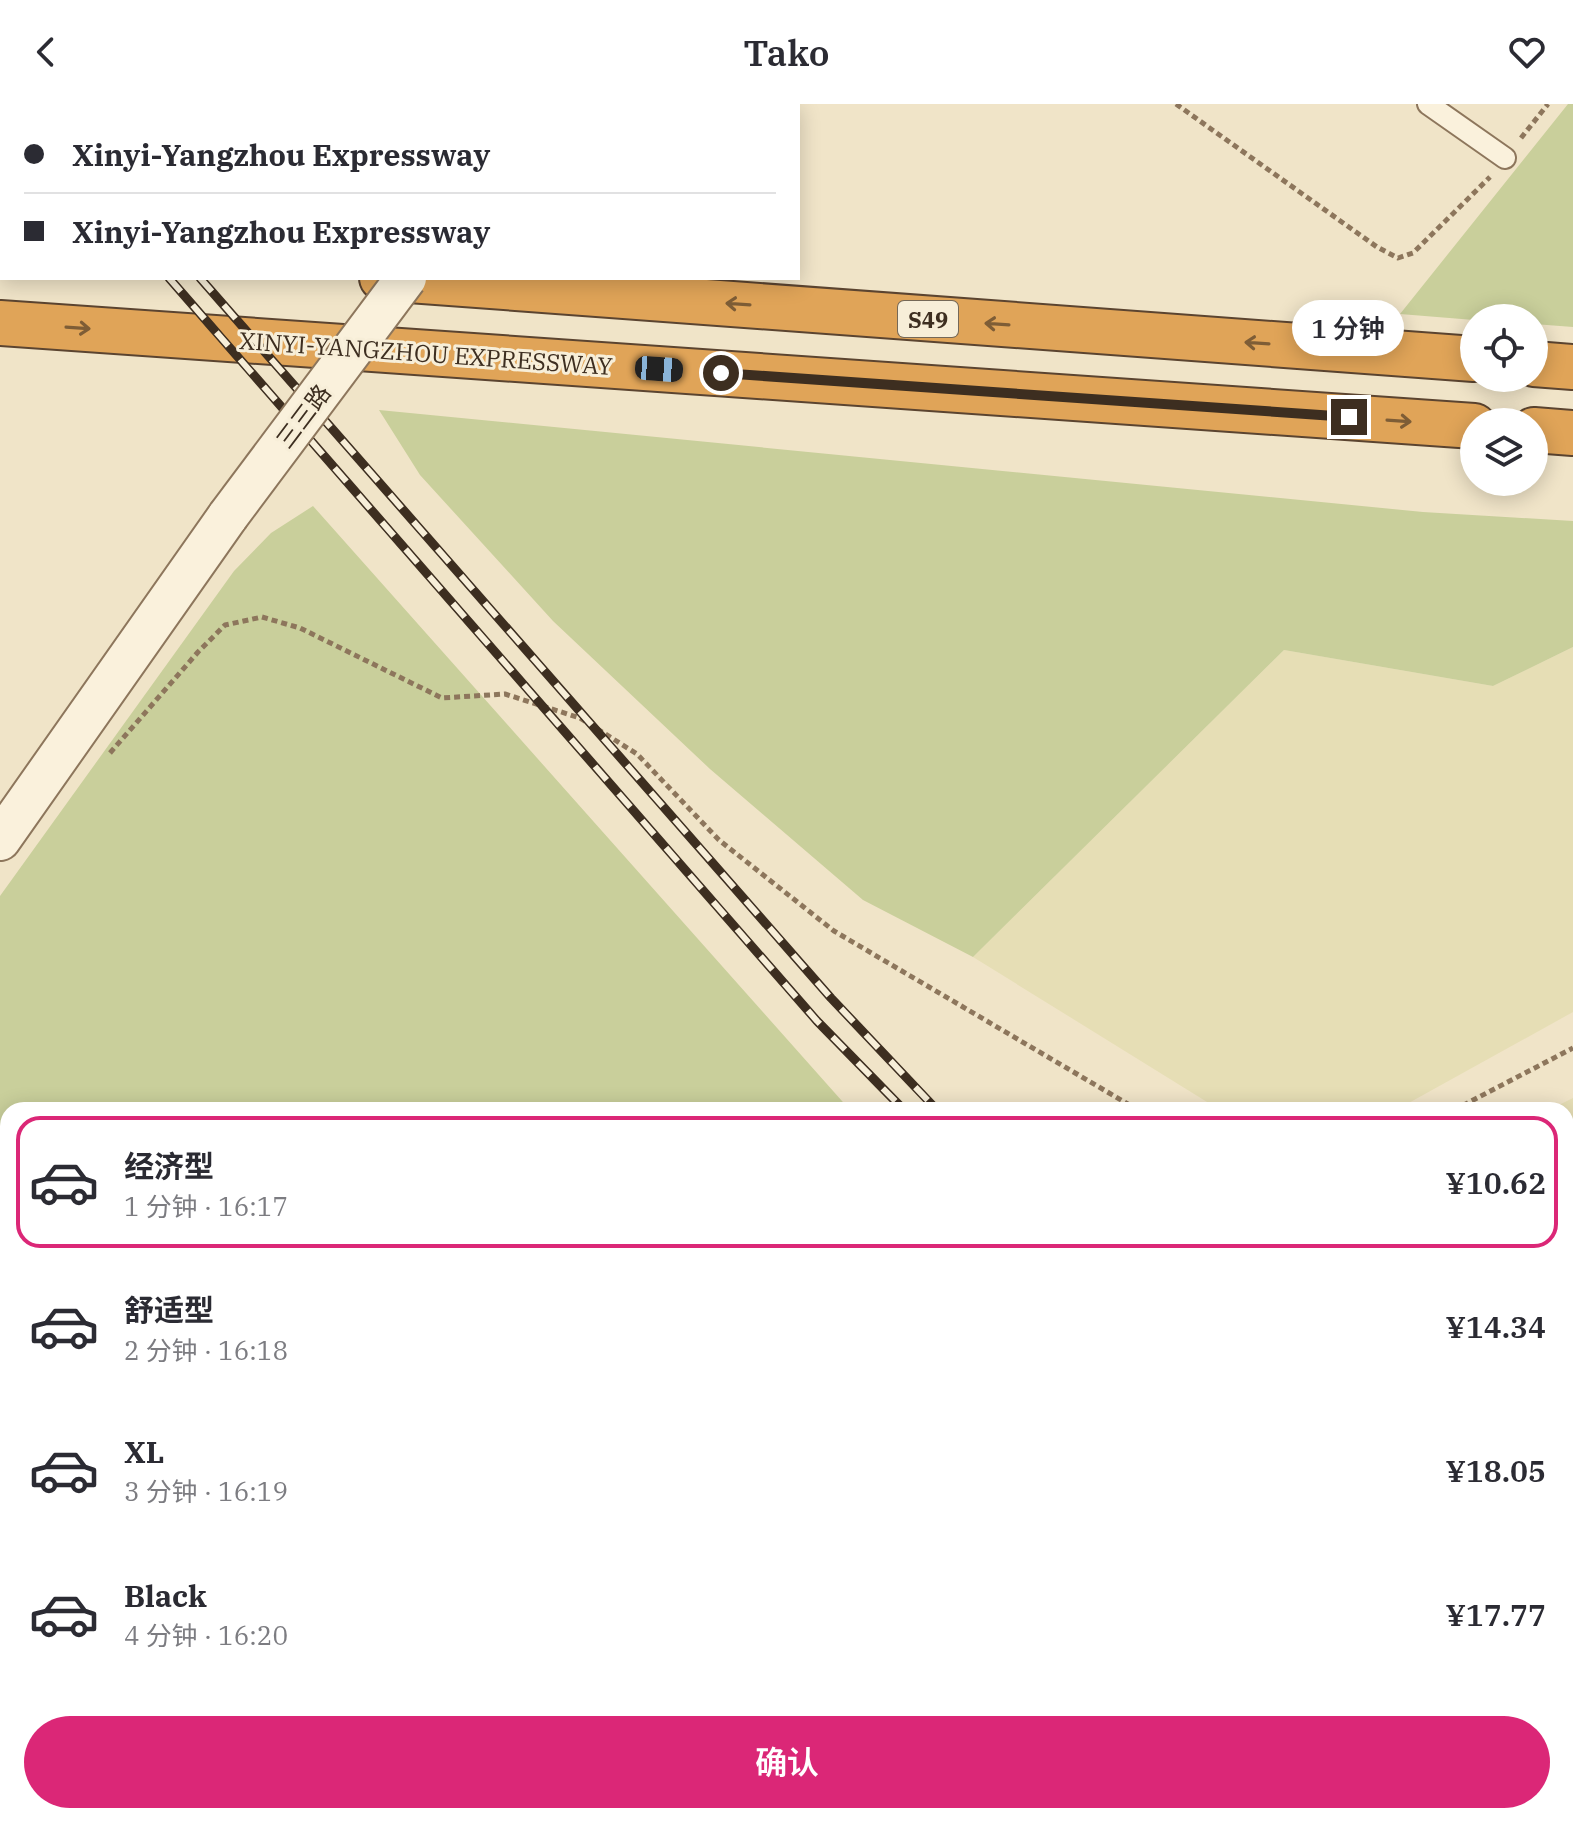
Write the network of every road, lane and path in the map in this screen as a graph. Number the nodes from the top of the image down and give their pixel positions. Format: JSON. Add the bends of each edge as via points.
{"nodes":[{"id":1,"x":1176,"y":104,"type":"edge"},
{"id":2,"x":1428,"y":104,"type":"edge"},
{"id":3,"x":1548,"y":104,"type":"edge"},
{"id":4,"x":1505,"y":158,"type":"junction"},
{"id":5,"x":405,"y":280,"type":"edge"},
{"id":6,"x":409,"y":280,"type":"edge"},
{"id":7,"x":0,"y":323,"type":"edge"},
{"id":8,"x":1460,"y":358,"type":"edge"},
{"id":9,"x":1548,"y":365,"type":"edge"},
{"id":10,"x":1573,"y":367,"type":"edge"},
{"id":11,"x":1460,"y":425,"type":"edge"},
{"id":12,"x":1548,"y":431,"type":"edge"},
{"id":13,"x":1573,"y":433,"type":"edge"},
{"id":14,"x":104,"y":760,"type":"dead end"},
{"id":15,"x":0,"y":840,"type":"edge"},
{"id":16,"x":1573,"y":1048,"type":"edge"},
{"id":17,"x":1124,"y":1102,"type":"edge"},
{"id":18,"x":1469,"y":1102,"type":"edge"}],
"edges":[{"from":1,"to":4,"type":"path","via":[[1398,258],[1413,253]]},
{"from":2,"to":4,"type":"lane"},
{"from":3,"to":4,"type":"path"},
{"from":5,"to":15,"type":"street","name":"三三路","bridge":true,"via":[[228,516]]},
{"from":8,"to":6,"type":"highway","number":"S49","one_way":true},
{"from":7,"to":11,"type":"highway","name":"XINYI-YANGZHOU EXPRESSWAY","one_way":true},
{"from":9,"to":10,"type":"highway"},
{"from":12,"to":13,"type":"highway"},
{"from":14,"to":17,"type":"path","via":[[225,625],[262,617],[300,628],[442,698],[505,694],[580,718],[637,754],[719,840],[834,931]]},
{"from":16,"to":18,"type":"path"}]}
